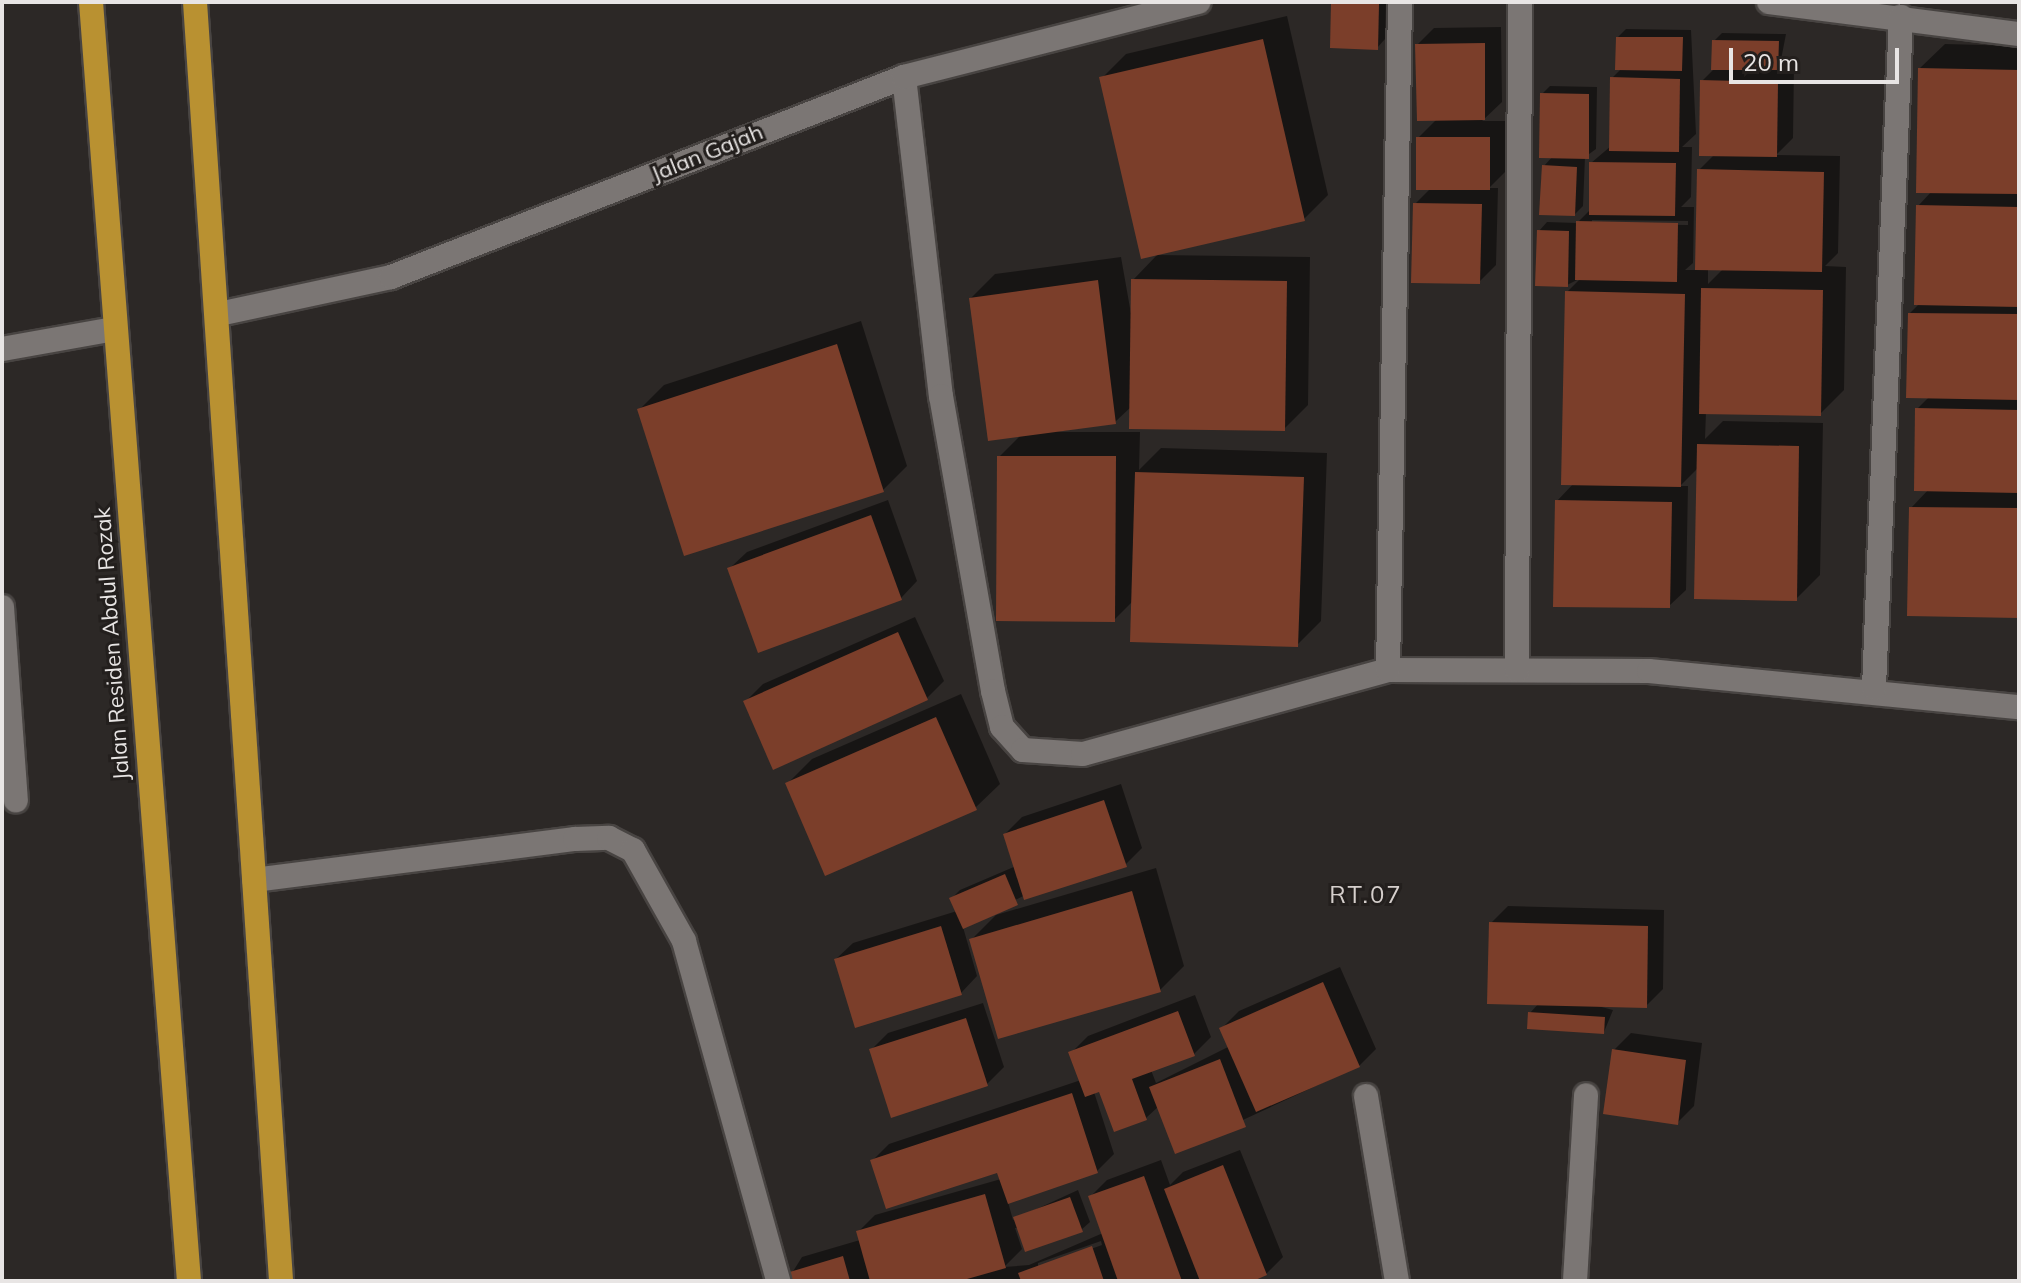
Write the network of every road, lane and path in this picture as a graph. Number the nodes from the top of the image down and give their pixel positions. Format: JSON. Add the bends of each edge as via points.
{"nodes":[{"id":1,"x":91,"y":2,"type":"edge"},
{"id":2,"x":195,"y":2,"type":"edge"},
{"id":3,"x":1199,"y":2,"type":"edge"},
{"id":4,"x":1400,"y":2,"type":"edge"},
{"id":5,"x":1520,"y":2,"type":"edge"},
{"id":6,"x":1769,"y":2,"type":"edge"},
{"id":7,"x":1901,"y":17,"type":"junction"},
{"id":8,"x":2019,"y":34,"type":"edge"},
{"id":9,"x":904,"y":77,"type":"junction"},
{"id":10,"x":219,"y":314,"type":"junction"},
{"id":11,"x":114,"y":329,"type":"junction"},
{"id":12,"x":2,"y":349,"type":"edge"},
{"id":13,"x":2,"y":607,"type":"edge"},
{"id":14,"x":1388,"y":670,"type":"junction"},
{"id":15,"x":1517,"y":670,"type":"junction"},
{"id":16,"x":1874,"y":688,"type":"junction"},
{"id":17,"x":2019,"y":707,"type":"edge"},
{"id":18,"x":16,"y":800,"type":"dead end"},
{"id":19,"x":254,"y":880,"type":"junction"},
{"id":20,"x":1586,"y":1095,"type":"dead end"},
{"id":21,"x":1366,"y":1096,"type":"dead end"},
{"id":22,"x":189,"y":1281,"type":"edge"},
{"id":23,"x":281,"y":1281,"type":"edge"},
{"id":24,"x":778,"y":1281,"type":"edge"},
{"id":25,"x":1397,"y":1281,"type":"edge"},
{"id":26,"x":1575,"y":1281,"type":"edge"}],
"edges":[{"from":1,"to":11,"type":"highway","name":"Jalan Residen Abdul Rozak"},
{"from":2,"to":10,"type":"highway"},
{"from":3,"to":9,"type":"street","name":"Jalan Gajah"},
{"from":4,"to":14,"type":"street"},
{"from":5,"to":15,"type":"street"},
{"from":6,"to":7,"type":"street"},
{"from":7,"to":8,"type":"street"},
{"from":7,"to":16,"type":"street"},
{"from":9,"to":10,"type":"street","name":"Jalan Gajah","via":[[391,277]]},
{"from":9,"to":14,"type":"street","via":[[941,396],[1002,727],[1023,750],[1083,754]]},
{"from":10,"to":19,"type":"highway"},
{"from":11,"to":12,"type":"street"},
{"from":11,"to":22,"type":"highway","name":"Jalan Residen Abdul Rozak"},
{"from":13,"to":18,"type":"street"},
{"from":14,"to":15,"type":"street"},
{"from":15,"to":16,"type":"street","via":[[1649,671]]},
{"from":16,"to":17,"type":"street"},
{"from":19,"to":23,"type":"highway"},
{"from":19,"to":24,"type":"street","via":[[575,839],[609,838],[633,850],[684,941]]},
{"from":20,"to":26,"type":"street"},
{"from":21,"to":25,"type":"street"}]}
